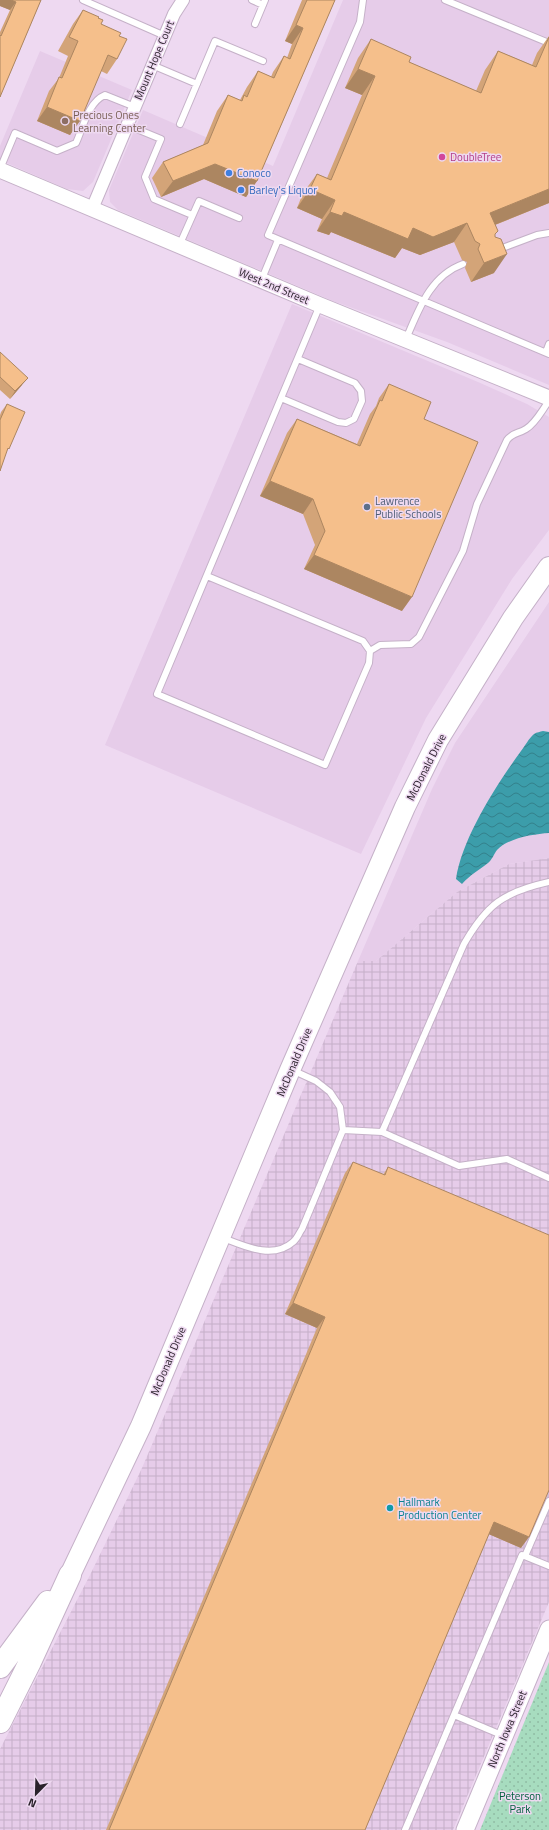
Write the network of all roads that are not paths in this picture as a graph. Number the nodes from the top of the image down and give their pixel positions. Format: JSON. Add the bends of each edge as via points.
{"nodes":[{"id":1,"x":83,"y":0,"type":"edge"},
{"id":2,"x":182,"y":0,"type":"edge"},
{"id":3,"x":252,"y":0,"type":"edge"},
{"id":4,"x":363,"y":0,"type":"edge"},
{"id":5,"x":445,"y":0,"type":"edge"},
{"id":6,"x":264,"y":2,"type":"edge"},
{"id":7,"x":255,"y":24,"type":"dead end"},
{"id":8,"x":164,"y":36,"type":"junction"},
{"id":9,"x":549,"y":43,"type":"edge"},
{"id":10,"x":263,"y":61,"type":"dead end"},
{"id":11,"x":152,"y":65,"type":"junction"},
{"id":12,"x":197,"y":84,"type":"junction"},
{"id":13,"x":135,"y":106,"type":"junction"},
{"id":14,"x":180,"y":124,"type":"dead end"},
{"id":15,"x":127,"y":125,"type":"junction"},
{"id":16,"x":0,"y":170,"type":"edge"},
{"id":17,"x":92,"y":209,"type":"junction"},
{"id":18,"x":192,"y":216,"type":"junction"},
{"id":19,"x":239,"y":218,"type":"dead end"},
{"id":20,"x":549,"y":233,"type":"edge"},
{"id":21,"x":278,"y":240,"type":"junction"},
{"id":22,"x":179,"y":246,"type":"junction"},
{"id":23,"x":494,"y":252,"type":"edge"},
{"id":24,"x":463,"y":264,"type":"dead end"},
{"id":25,"x":261,"y":281,"type":"junction"},
{"id":26,"x":423,"y":301,"type":"junction"},
{"id":27,"x":320,"y":306,"type":"junction"},
{"id":28,"x":406,"y":339,"type":"junction"},
{"id":29,"x":549,"y":344,"type":"edge"},
{"id":30,"x":547,"y":353,"type":"edge"},
{"id":31,"x":298,"y":358,"type":"junction"},
{"id":32,"x":281,"y":398,"type":"junction"},
{"id":33,"x":549,"y":398,"type":"edge"},
{"id":34,"x":549,"y":401,"type":"edge"},
{"id":35,"x":549,"y":566,"type":"edge"},
{"id":36,"x":207,"y":576,"type":"junction"},
{"id":37,"x":370,"y":651,"type":"junction"},
{"id":38,"x":549,"y":882,"type":"edge"},
{"id":39,"x":290,"y":1070,"type":"junction"},
{"id":40,"x":343,"y":1130,"type":"junction"},
{"id":41,"x":382,"y":1132,"type":"junction"},
{"id":42,"x":549,"y":1178,"type":"edge"},
{"id":43,"x":220,"y":1237,"type":"junction"},
{"id":44,"x":549,"y":1501,"type":"edge"},
{"id":45,"x":525,"y":1556,"type":"junction"},
{"id":46,"x":549,"y":1566,"type":"edge"},
{"id":47,"x":70,"y":1575,"type":"junction"},
{"id":48,"x":549,"y":1629,"type":"edge"},
{"id":49,"x":0,"y":1667,"type":"edge"},
{"id":50,"x":454,"y":1715,"type":"junction"},
{"id":51,"x":0,"y":1722,"type":"edge"},
{"id":52,"x":504,"y":1736,"type":"junction"},
{"id":53,"x":405,"y":1830,"type":"edge"},
{"id":54,"x":465,"y":1830,"type":"edge"}],
"edges":[{"from":1,"to":8,"type":"lane"},
{"from":2,"to":8,"type":"street","name":"Mount Hope Court"},
{"from":3,"to":6,"type":"lane"},
{"from":4,"to":21,"type":"lane","via":[[360,22],[268,235]]},
{"from":5,"to":9,"type":"lane"},
{"from":6,"to":7,"type":"lane"},
{"from":8,"to":11,"type":"street","name":"Mount Hope Court"},
{"from":10,"to":12,"type":"lane","via":[[215,41]]},
{"from":11,"to":12,"type":"lane"},
{"from":11,"to":13,"type":"street","name":"Mount Hope Court"},
{"from":12,"to":14,"type":"lane"},
{"from":13,"to":15,"type":"street","name":"Mount Hope Court"},
{"from":13,"to":16,"type":"lane","via":[[105,95],[99,98],[93,104],[76,143],[57,150],[15,133]]},
{"from":15,"to":17,"type":"street","name":"Mount Hope Court"},
{"from":15,"to":18,"type":"lane","via":[[161,140],[144,177],[154,199]]},
{"from":16,"to":17,"type":"street","name":"West 2nd Street"},
{"from":17,"to":22,"type":"street","name":"West 2nd Street"},
{"from":18,"to":19,"type":"lane","via":[[199,201]]},
{"from":18,"to":22,"type":"lane"},
{"from":20,"to":23,"type":"lane","via":[[537,235]]},
{"from":21,"to":25,"type":"lane"},
{"from":21,"to":26,"type":"lane"},
{"from":22,"to":25,"type":"street","name":"West 2nd Street"},
{"from":24,"to":26,"type":"lane","via":[[437,279]]},
{"from":25,"to":27,"type":"street","name":"West 2nd Street"},
{"from":26,"to":28,"type":"lane"},
{"from":26,"to":30,"type":"lane"},
{"from":27,"to":28,"type":"street","name":"West 2nd Street"},
{"from":27,"to":31,"type":"lane"},
{"from":28,"to":33,"type":"street","name":"West 2nd Street"},
{"from":29,"to":30,"type":"lane"},
{"from":31,"to":32,"type":"lane"},
{"from":31,"to":32,"type":"lane","via":[[355,383],[361,391],[362,401],[354,418],[346,423]]},
{"from":32,"to":36,"type":"lane"},
{"from":34,"to":37,"type":"lane","via":[[526,429],[512,434],[507,440],[477,504],[463,551],[419,637],[411,644],[380,645]]},
{"from":35,"to":39,"type":"highway","name":"McDonald Drive","via":[[513,618],[438,740],[392,836]]},
{"from":36,"to":37,"type":"lane","via":[[363,641]]},
{"from":36,"to":37,"type":"lane","via":[[157,694],[325,765],[369,663]]},
{"from":38,"to":41,"type":"lane","via":[[512,892],[477,922],[464,944]]},
{"from":39,"to":40,"type":"lane","via":[[316,1081],[330,1092],[340,1107]]},
{"from":39,"to":43,"type":"highway","name":"McDonald Drive"},
{"from":40,"to":41,"type":"lane"},
{"from":40,"to":43,"type":"lane","via":[[302,1229],[293,1242],[267,1251],[251,1249]]},
{"from":41,"to":42,"type":"lane","via":[[459,1166],[507,1159]]},
{"from":43,"to":47,"type":"highway","name":"McDonald Drive","via":[[141,1426]]},
{"from":44,"to":45,"type":"lane"},
{"from":45,"to":46,"type":"lane"},
{"from":45,"to":50,"type":"lane","via":[[522,1555]]},
{"from":47,"to":49,"type":"highway"},
{"from":47,"to":51,"type":"highway"},
{"from":48,"to":52,"type":"main road","name":"North Iowa Street"},
{"from":50,"to":52,"type":"lane"},
{"from":50,"to":53,"type":"lane"},
{"from":52,"to":54,"type":"main road","name":"North Iowa Street"}]}
